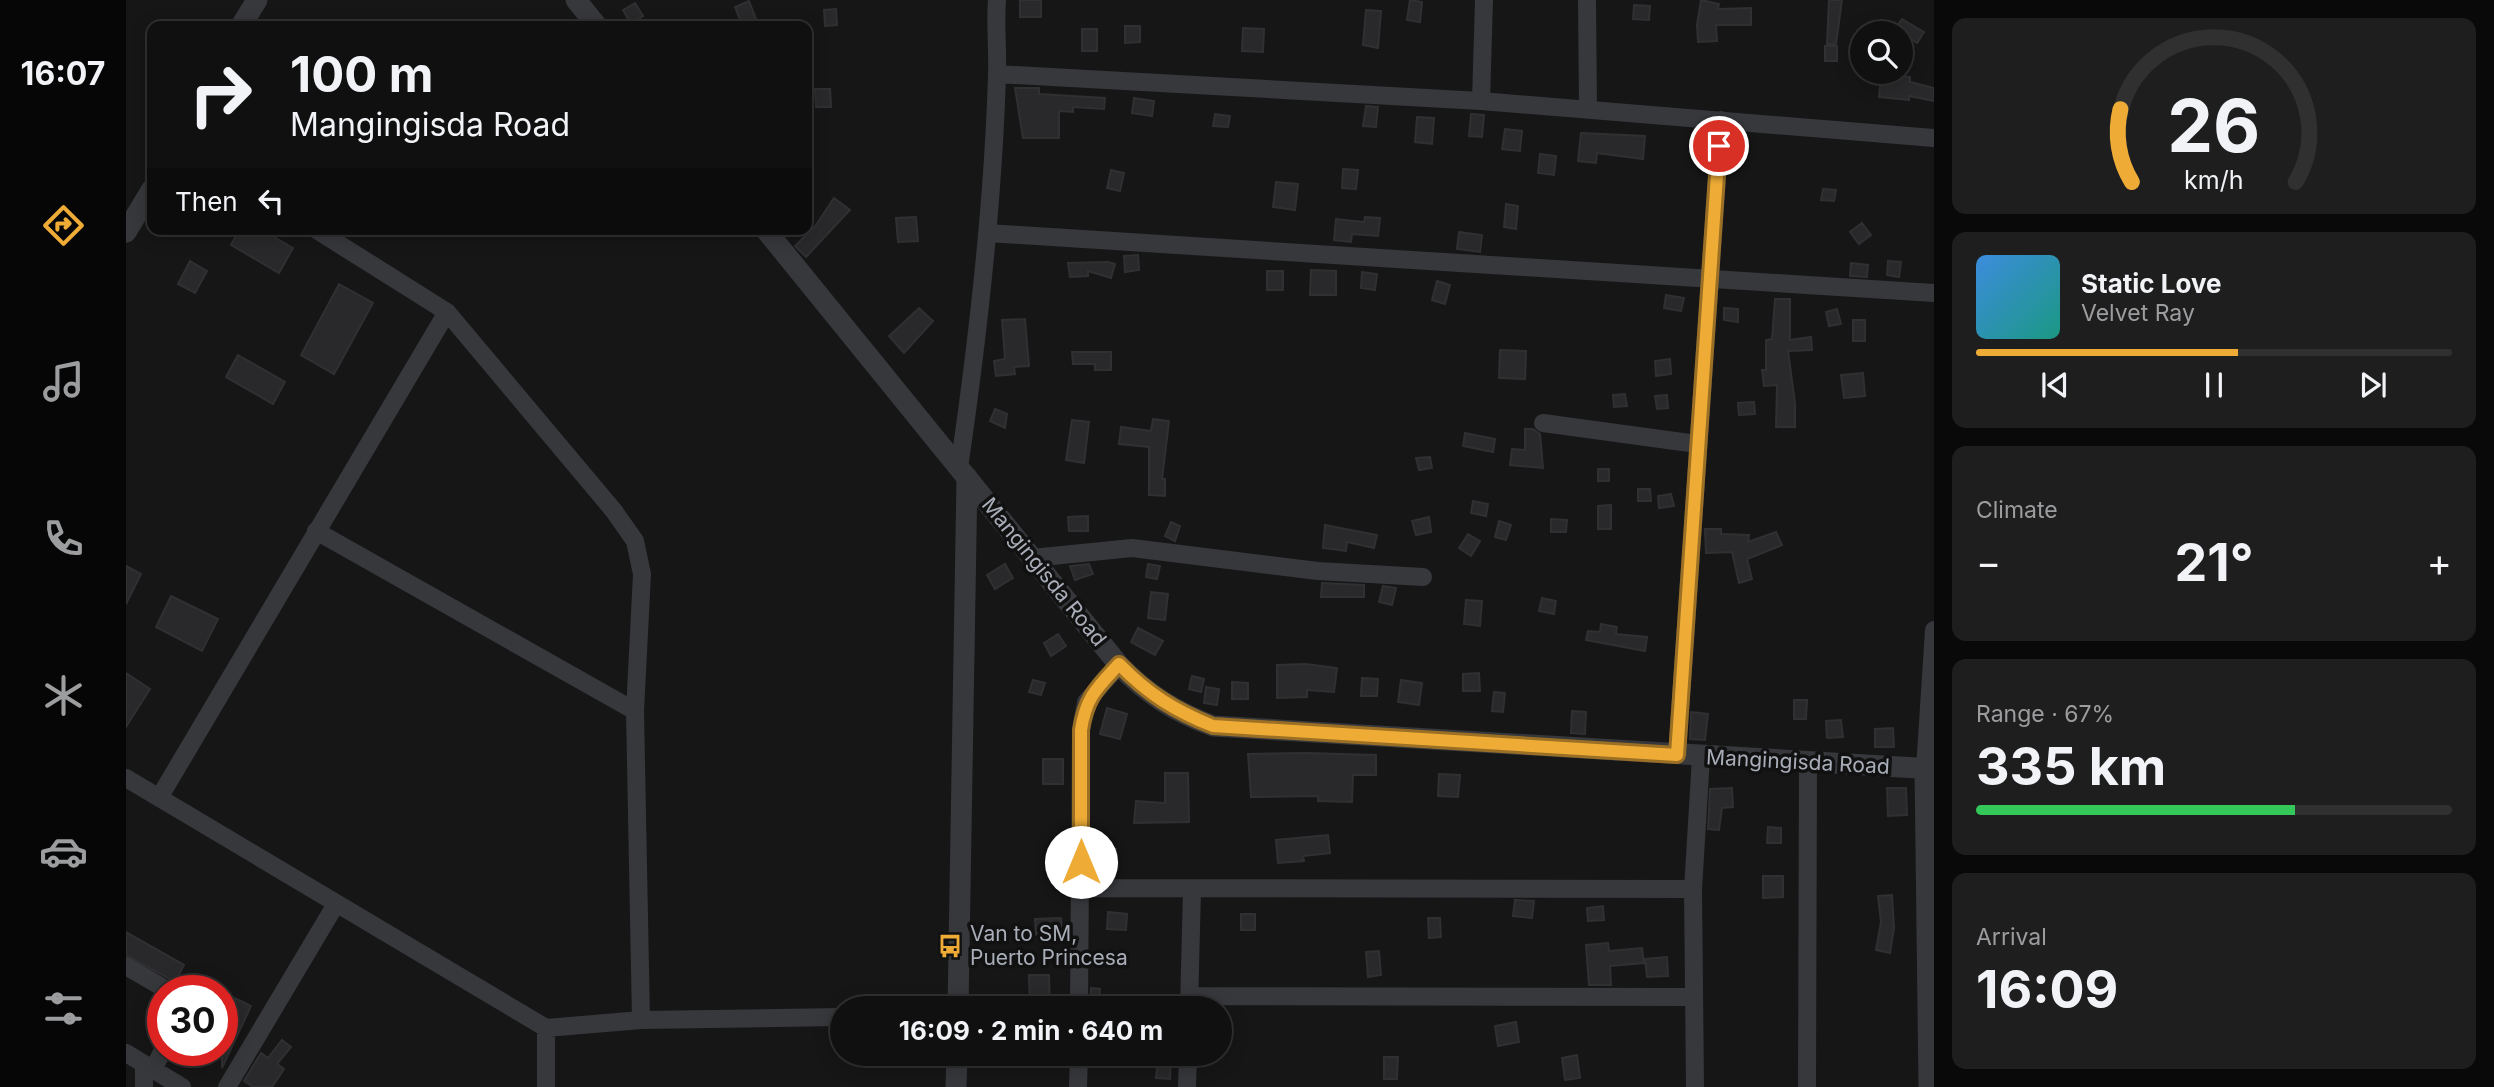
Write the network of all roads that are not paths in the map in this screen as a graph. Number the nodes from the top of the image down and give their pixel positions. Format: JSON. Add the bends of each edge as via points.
{"nodes":[{"id":1,"x":257,"y":0,"type":"edge"},
{"id":2,"x":576,"y":0,"type":"edge"},
{"id":3,"x":997,"y":0,"type":"edge"},
{"id":4,"x":1483,"y":0,"type":"edge"},
{"id":5,"x":1587,"y":0,"type":"edge"},
{"id":6,"x":244,"y":21,"type":"edge"},
{"id":7,"x":593,"y":21,"type":"edge"},
{"id":8,"x":997,"y":74,"type":"junction"},
{"id":9,"x":1481,"y":101,"type":"junction"},
{"id":10,"x":1588,"y":109,"type":"junction"},
{"id":11,"x":1721,"y":120,"type":"junction"},
{"id":12,"x":1934,"y":138,"type":"edge"},
{"id":13,"x":147,"y":197,"type":"edge"},
{"id":14,"x":126,"y":232,"type":"edge"},
{"id":15,"x":987,"y":233,"type":"junction"},
{"id":16,"x":325,"y":235,"type":"edge"},
{"id":17,"x":770,"y":235,"type":"edge"},
{"id":18,"x":1708,"y":279,"type":"junction"},
{"id":19,"x":1934,"y":293,"type":"edge"},
{"id":20,"x":447,"y":312,"type":"junction"},
{"id":21,"x":1543,"y":424,"type":"dead end"},
{"id":22,"x":1697,"y":444,"type":"junction"},
{"id":23,"x":963,"y":473,"type":"junction"},
{"id":24,"x":316,"y":531,"type":"junction"},
{"id":25,"x":1032,"y":558,"type":"junction"},
{"id":26,"x":1423,"y":577,"type":"dead end"},
{"id":27,"x":1934,"y":630,"type":"edge"},
{"id":28,"x":1119,"y":664,"type":"junction"},
{"id":29,"x":635,"y":711,"type":"junction"},
{"id":30,"x":1677,"y":755,"type":"junction"},
{"id":31,"x":1701,"y":757,"type":"junction"},
{"id":32,"x":1808,"y":764,"type":"junction"},
{"id":33,"x":1929,"y":769,"type":"edge"},
{"id":34,"x":126,"y":778,"type":"edge"},
{"id":35,"x":159,"y":797,"type":"junction"},
{"id":36,"x":1081,"y":888,"type":"junction"},
{"id":37,"x":1693,"y":889,"type":"junction"},
{"id":38,"x":1192,"y":890,"type":"junction"},
{"id":39,"x":336,"y":904,"type":"junction"},
{"id":40,"x":1932,"y":954,"type":"edge"},
{"id":41,"x":126,"y":966,"type":"edge"},
{"id":42,"x":147,"y":978,"type":"edge"},
{"id":43,"x":957,"y":996,"type":"edge"},
{"id":44,"x":1079,"y":996,"type":"edge"},
{"id":45,"x":1190,"y":996,"type":"edge"},
{"id":46,"x":1695,"y":997,"type":"junction"},
{"id":47,"x":1232,"y":1002,"type":"edge"},
{"id":48,"x":830,"y":1017,"type":"edge"},
{"id":49,"x":641,"y":1020,"type":"junction"},
{"id":50,"x":546,"y":1028,"type":"junction"},
{"id":51,"x":126,"y":1053,"type":"edge"},
{"id":52,"x":957,"y":1066,"type":"edge"},
{"id":53,"x":1079,"y":1066,"type":"edge"},
{"id":54,"x":1188,"y":1066,"type":"edge"},
{"id":55,"x":149,"y":1067,"type":"junction"},
{"id":56,"x":231,"y":1086,"type":"edge"},
{"id":57,"x":144,"y":1087,"type":"edge"},
{"id":58,"x":182,"y":1087,"type":"edge"},
{"id":59,"x":546,"y":1087,"type":"edge"},
{"id":60,"x":956,"y":1087,"type":"edge"},
{"id":61,"x":1078,"y":1087,"type":"edge"},
{"id":62,"x":1187,"y":1087,"type":"edge"},
{"id":63,"x":1695,"y":1087,"type":"edge"},
{"id":64,"x":1807,"y":1087,"type":"edge"},
{"id":65,"x":1929,"y":1087,"type":"edge"}],
"edges":[{"from":1,"to":6,"type":"street"},
{"from":2,"to":7,"type":"street"},
{"from":3,"to":8,"type":"street"},
{"from":4,"to":9,"type":"street"},
{"from":5,"to":10,"type":"street"},
{"from":8,"to":9,"type":"street"},
{"from":8,"to":15,"type":"street"},
{"from":9,"to":10,"type":"street"},
{"from":10,"to":11,"type":"street"},
{"from":11,"to":12,"type":"street"},
{"from":11,"to":18,"type":"street"},
{"from":13,"to":14,"type":"street"},
{"from":15,"to":18,"type":"street"},
{"from":15,"to":23,"type":"street"},
{"from":16,"to":20,"type":"street"},
{"from":17,"to":23,"type":"street","name":"Mangingisda Road"},
{"from":18,"to":19,"type":"street"},
{"from":18,"to":22,"type":"street"},
{"from":20,"to":24,"type":"street"},
{"from":20,"to":29,"type":"street","via":[[635,541],[643,591]]},
{"from":21,"to":22,"type":"street"},
{"from":22,"to":30,"type":"street"},
{"from":23,"to":25,"type":"street","name":"Mangingisda Road"},
{"from":23,"to":43,"type":"street"},
{"from":24,"to":29,"type":"street"},
{"from":24,"to":35,"type":"street"},
{"from":25,"to":26,"type":"street","via":[[1132,548],[1318,571]]},
{"from":25,"to":28,"type":"street","name":"Mangingisda Road"},
{"from":27,"to":33,"type":"street"},
{"from":28,"to":30,"type":"street","name":"Mangingisda Road","via":[[1156,699],[1213,726]]},
{"from":28,"to":36,"type":"street","via":[[1093,692],[1084,710]]},
{"from":29,"to":49,"type":"street"},
{"from":30,"to":31,"type":"street","name":"Mangingisda Road"},
{"from":31,"to":32,"type":"street","name":"Mangingisda Road"},
{"from":31,"to":37,"type":"street"},
{"from":32,"to":33,"type":"street","name":"Mangingisda Road"},
{"from":32,"to":64,"type":"street"},
{"from":33,"to":40,"type":"street"},
{"from":34,"to":35,"type":"street"},
{"from":35,"to":39,"type":"street"},
{"from":36,"to":38,"type":"street"},
{"from":36,"to":44,"type":"street"},
{"from":37,"to":38,"type":"street"},
{"from":37,"to":46,"type":"street"},
{"from":38,"to":45,"type":"street"},
{"from":39,"to":50,"type":"street"},
{"from":39,"to":56,"type":"street"},
{"from":40,"to":65,"type":"street"},
{"from":41,"to":42,"type":"street"},
{"from":46,"to":47,"type":"street"},
{"from":46,"to":63,"type":"street"},
{"from":48,"to":49,"type":"street"},
{"from":49,"to":50,"type":"street"},
{"from":50,"to":59,"type":"street"},
{"from":51,"to":55,"type":"street"},
{"from":52,"to":60,"type":"street"},
{"from":53,"to":61,"type":"street"},
{"from":54,"to":62,"type":"street"},
{"from":55,"to":57,"type":"street"},
{"from":55,"to":58,"type":"street"}]}
